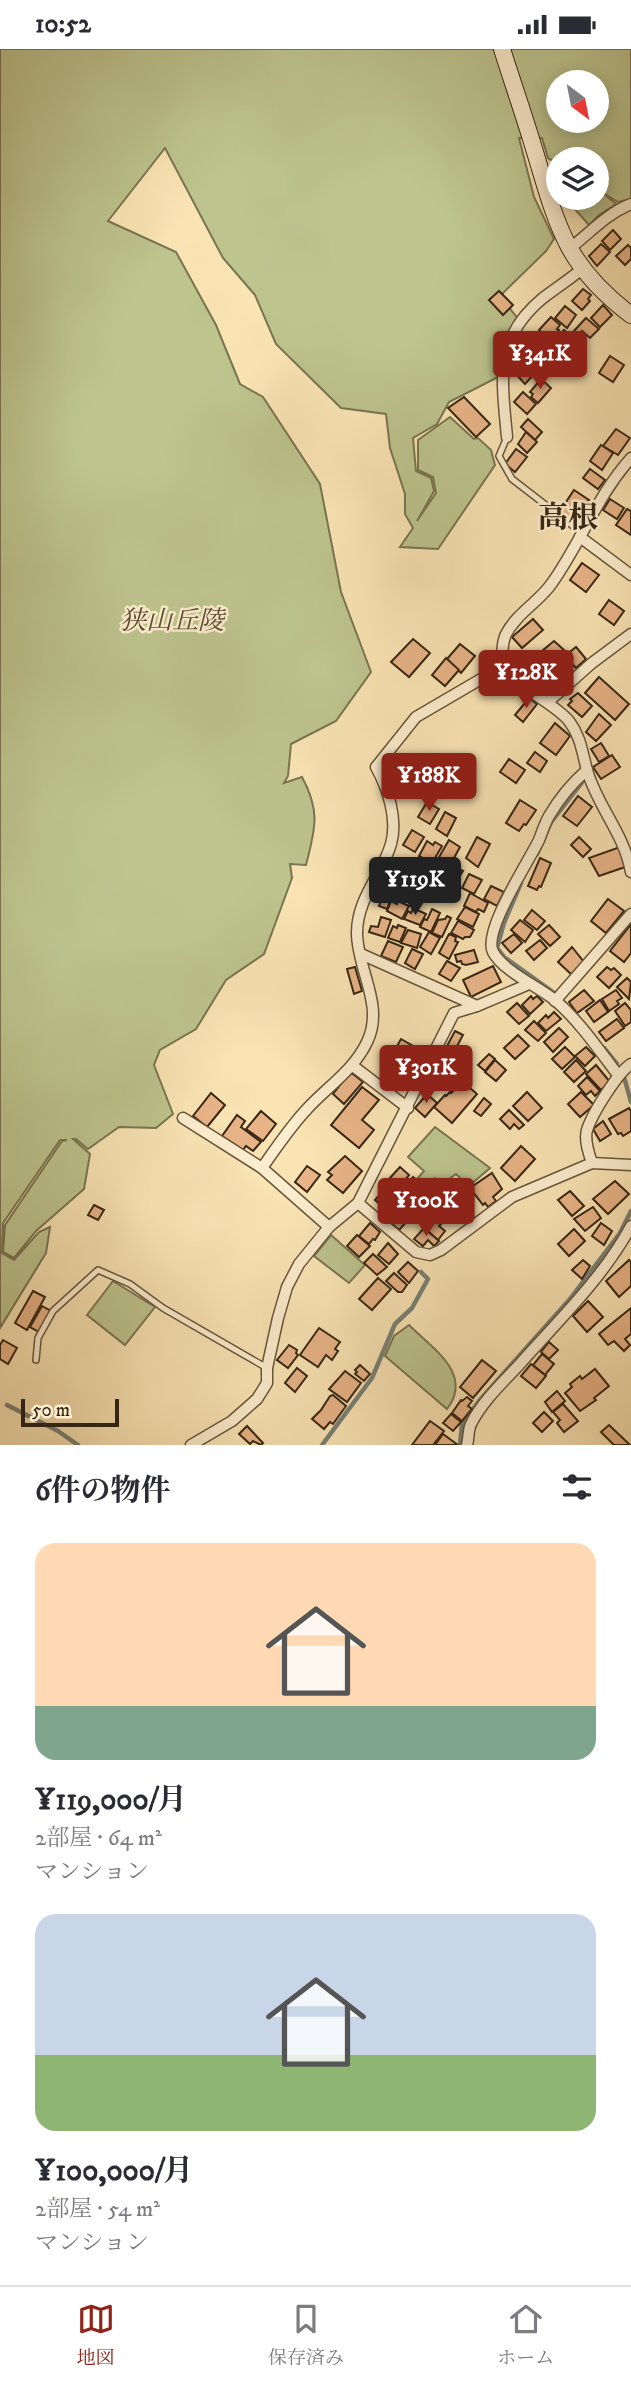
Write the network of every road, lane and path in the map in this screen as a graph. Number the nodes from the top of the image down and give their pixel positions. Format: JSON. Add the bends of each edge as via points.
{"nodes":[{"id":1,"x":502,"y":49,"type":"edge"},
{"id":2,"x":631,"y":204,"type":"edge"},
{"id":3,"x":569,"y":249,"type":"junction"},
{"id":4,"x":582,"y":269,"type":"junction"},
{"id":5,"x":631,"y":315,"type":"edge"},
{"id":6,"x":507,"y":437,"type":"joint"},
{"id":7,"x":631,"y":458,"type":"edge"},
{"id":8,"x":581,"y":535,"type":"junction"},
{"id":9,"x":631,"y":575,"type":"edge"},
{"id":10,"x":631,"y":634,"type":"edge"},
{"id":11,"x":505,"y":665,"type":"junction"},
{"id":12,"x":548,"y":702,"type":"junction"},
{"id":13,"x":587,"y":770,"type":"junction"},
{"id":14,"x":631,"y":872,"type":"edge"},
{"id":15,"x":631,"y":914,"type":"edge"},
{"id":16,"x":361,"y":954,"type":"junction"},
{"id":17,"x":529,"y":984,"type":"junction"},
{"id":18,"x":555,"y":1000,"type":"junction"},
{"id":19,"x":477,"y":1006,"type":"junction"},
{"id":20,"x":631,"y":1064,"type":"edge"},
{"id":21,"x":353,"y":1066,"type":"junction"},
{"id":22,"x":618,"y":1075,"type":"junction"},
{"id":23,"x":408,"y":1108,"type":"junction"},
{"id":24,"x":183,"y":1118,"type":"dead end"},
{"id":25,"x":592,"y":1163,"type":"junction"},
{"id":26,"x":631,"y":1165,"type":"edge"},
{"id":27,"x":261,"y":1168,"type":"junction"},
{"id":28,"x":358,"y":1203,"type":"junction"},
{"id":29,"x":631,"y":1226,"type":"edge"},
{"id":30,"x":330,"y":1227,"type":"junction"},
{"id":31,"x":36,"y":1360,"type":"dead end"},
{"id":32,"x":267,"y":1368,"type":"junction"},
{"id":33,"x":191,"y":1445,"type":"edge"},
{"id":34,"x":467,"y":1445,"type":"edge"}],
"edges":[{"from":1,"to":3,"type":"street","via":[[551,209]]},
{"from":2,"to":3,"type":"street","via":[[603,219]]},
{"from":3,"to":4,"type":"street"},
{"from":4,"to":5,"type":"street"},
{"from":4,"to":6,"type":"street","via":[[542,299],[513,331],[502,363]]},
{"from":6,"to":8,"type":"lane","via":[[499,456],[512,479]]},
{"from":7,"to":8,"type":"street","via":[[598,502]]},
{"from":8,"to":9,"type":"street"},
{"from":8,"to":11,"type":"street","via":[[551,586],[507,632]]},
{"from":10,"to":12,"type":"street"},
{"from":11,"to":12,"type":"street","via":[[517,680]]},
{"from":11,"to":16,"type":"street","via":[[416,717],[376,767],[393,813],[394,831],[364,899],[357,935]]},
{"from":12,"to":13,"type":"street","via":[[579,735]]},
{"from":13,"to":14,"type":"street","via":[[625,845]]},
{"from":13,"to":17,"type":"street","via":[[549,817],[513,883],[491,938],[494,955]]},
{"from":15,"to":18,"type":"street"},
{"from":16,"to":19,"type":"street"},
{"from":16,"to":21,"type":"street","via":[[373,1021],[368,1042]]},
{"from":17,"to":18,"type":"street"},
{"from":17,"to":19,"type":"street"},
{"from":18,"to":22,"type":"street"},
{"from":19,"to":23,"type":"street","via":[[454,1013]]},
{"from":20,"to":22,"type":"street"},
{"from":21,"to":23,"type":"street"},
{"from":21,"to":27,"type":"street","via":[[306,1110]]},
{"from":22,"to":25,"type":"street","via":[[586,1131]]},
{"from":23,"to":28,"type":"street"},
{"from":24,"to":27,"type":"street"},
{"from":25,"to":26,"type":"street"},
{"from":25,"to":28,"type":"street","via":[[512,1197],[429,1255],[416,1252]]},
{"from":27,"to":30,"type":"street"},
{"from":28,"to":30,"type":"street"},
{"from":29,"to":34,"type":"street","via":[[585,1291],[475,1417]]},
{"from":30,"to":32,"type":"street","via":[[299,1264],[287,1287]]},
{"from":31,"to":32,"type":"lane","via":[[38,1338],[53,1311],[98,1270],[130,1284]]},
{"from":32,"to":33,"type":"street","via":[[267,1383],[257,1399],[232,1421]]}]}
